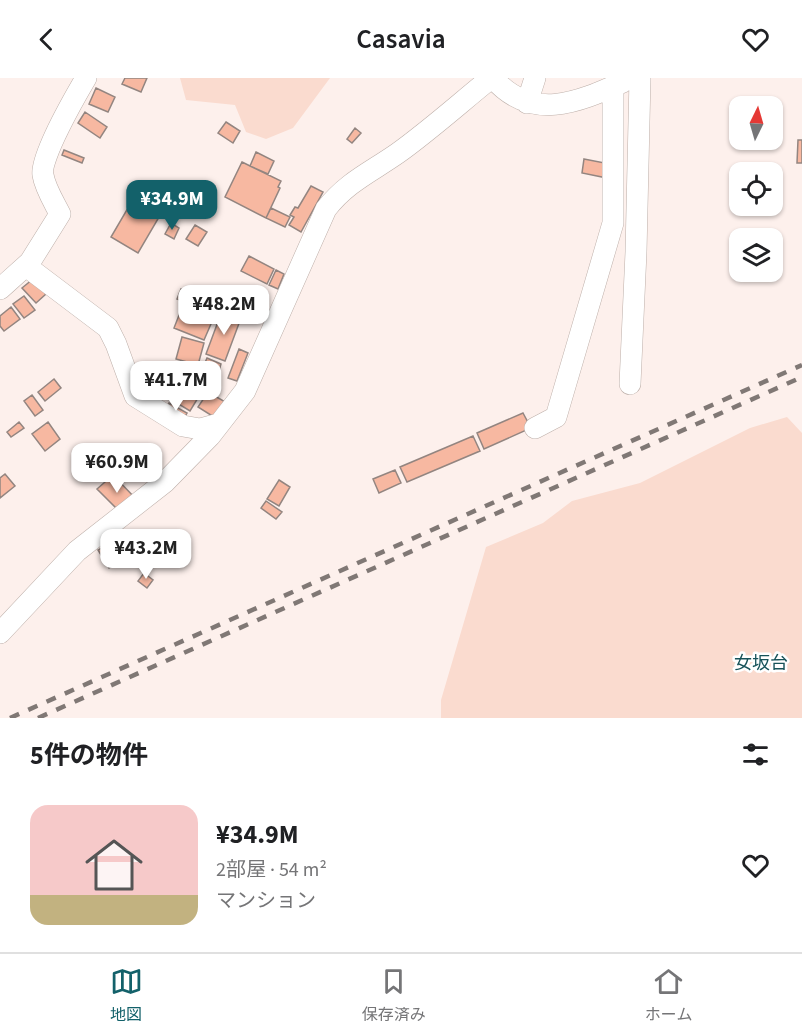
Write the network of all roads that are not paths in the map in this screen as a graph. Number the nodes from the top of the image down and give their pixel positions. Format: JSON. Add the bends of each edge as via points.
{"nodes":[{"id":1,"x":86,"y":78,"type":"edge"},
{"id":2,"x":492,"y":78,"type":"edge"},
{"id":3,"x":535,"y":78,"type":"edge"},
{"id":4,"x":640,"y":78,"type":"edge"},
{"id":5,"x":622,"y":82,"type":"edge"},
{"id":6,"x":527,"y":103,"type":"junction"},
{"id":7,"x":26,"y":266,"type":"junction"},
{"id":8,"x":0,"y":289,"type":"edge"},
{"id":9,"x":630,"y":384,"type":"dead end"},
{"id":10,"x":218,"y":424,"type":"junction"},
{"id":11,"x":535,"y":428,"type":"dead end"},
{"id":12,"x":0,"y":633,"type":"edge"}],
"edges":[{"from":1,"to":7,"type":"street","via":[[42,167],[60,214]]},
{"from":2,"to":6,"type":"street","via":[[507,93]]},
{"from":2,"to":10,"type":"street","via":[[397,154],[350,183],[326,209],[245,391]]},
{"from":3,"to":6,"type":"street"},
{"from":4,"to":9,"type":"street"},
{"from":5,"to":6,"type":"street","via":[[571,102],[548,106]]},
{"from":5,"to":11,"type":"street","via":[[613,223],[556,417]]},
{"from":7,"to":8,"type":"street"},
{"from":7,"to":10,"type":"street","via":[[108,328],[135,396],[183,426],[200,429]]},
{"from":10,"to":12,"type":"street","via":[[165,482],[78,551]]}]}
